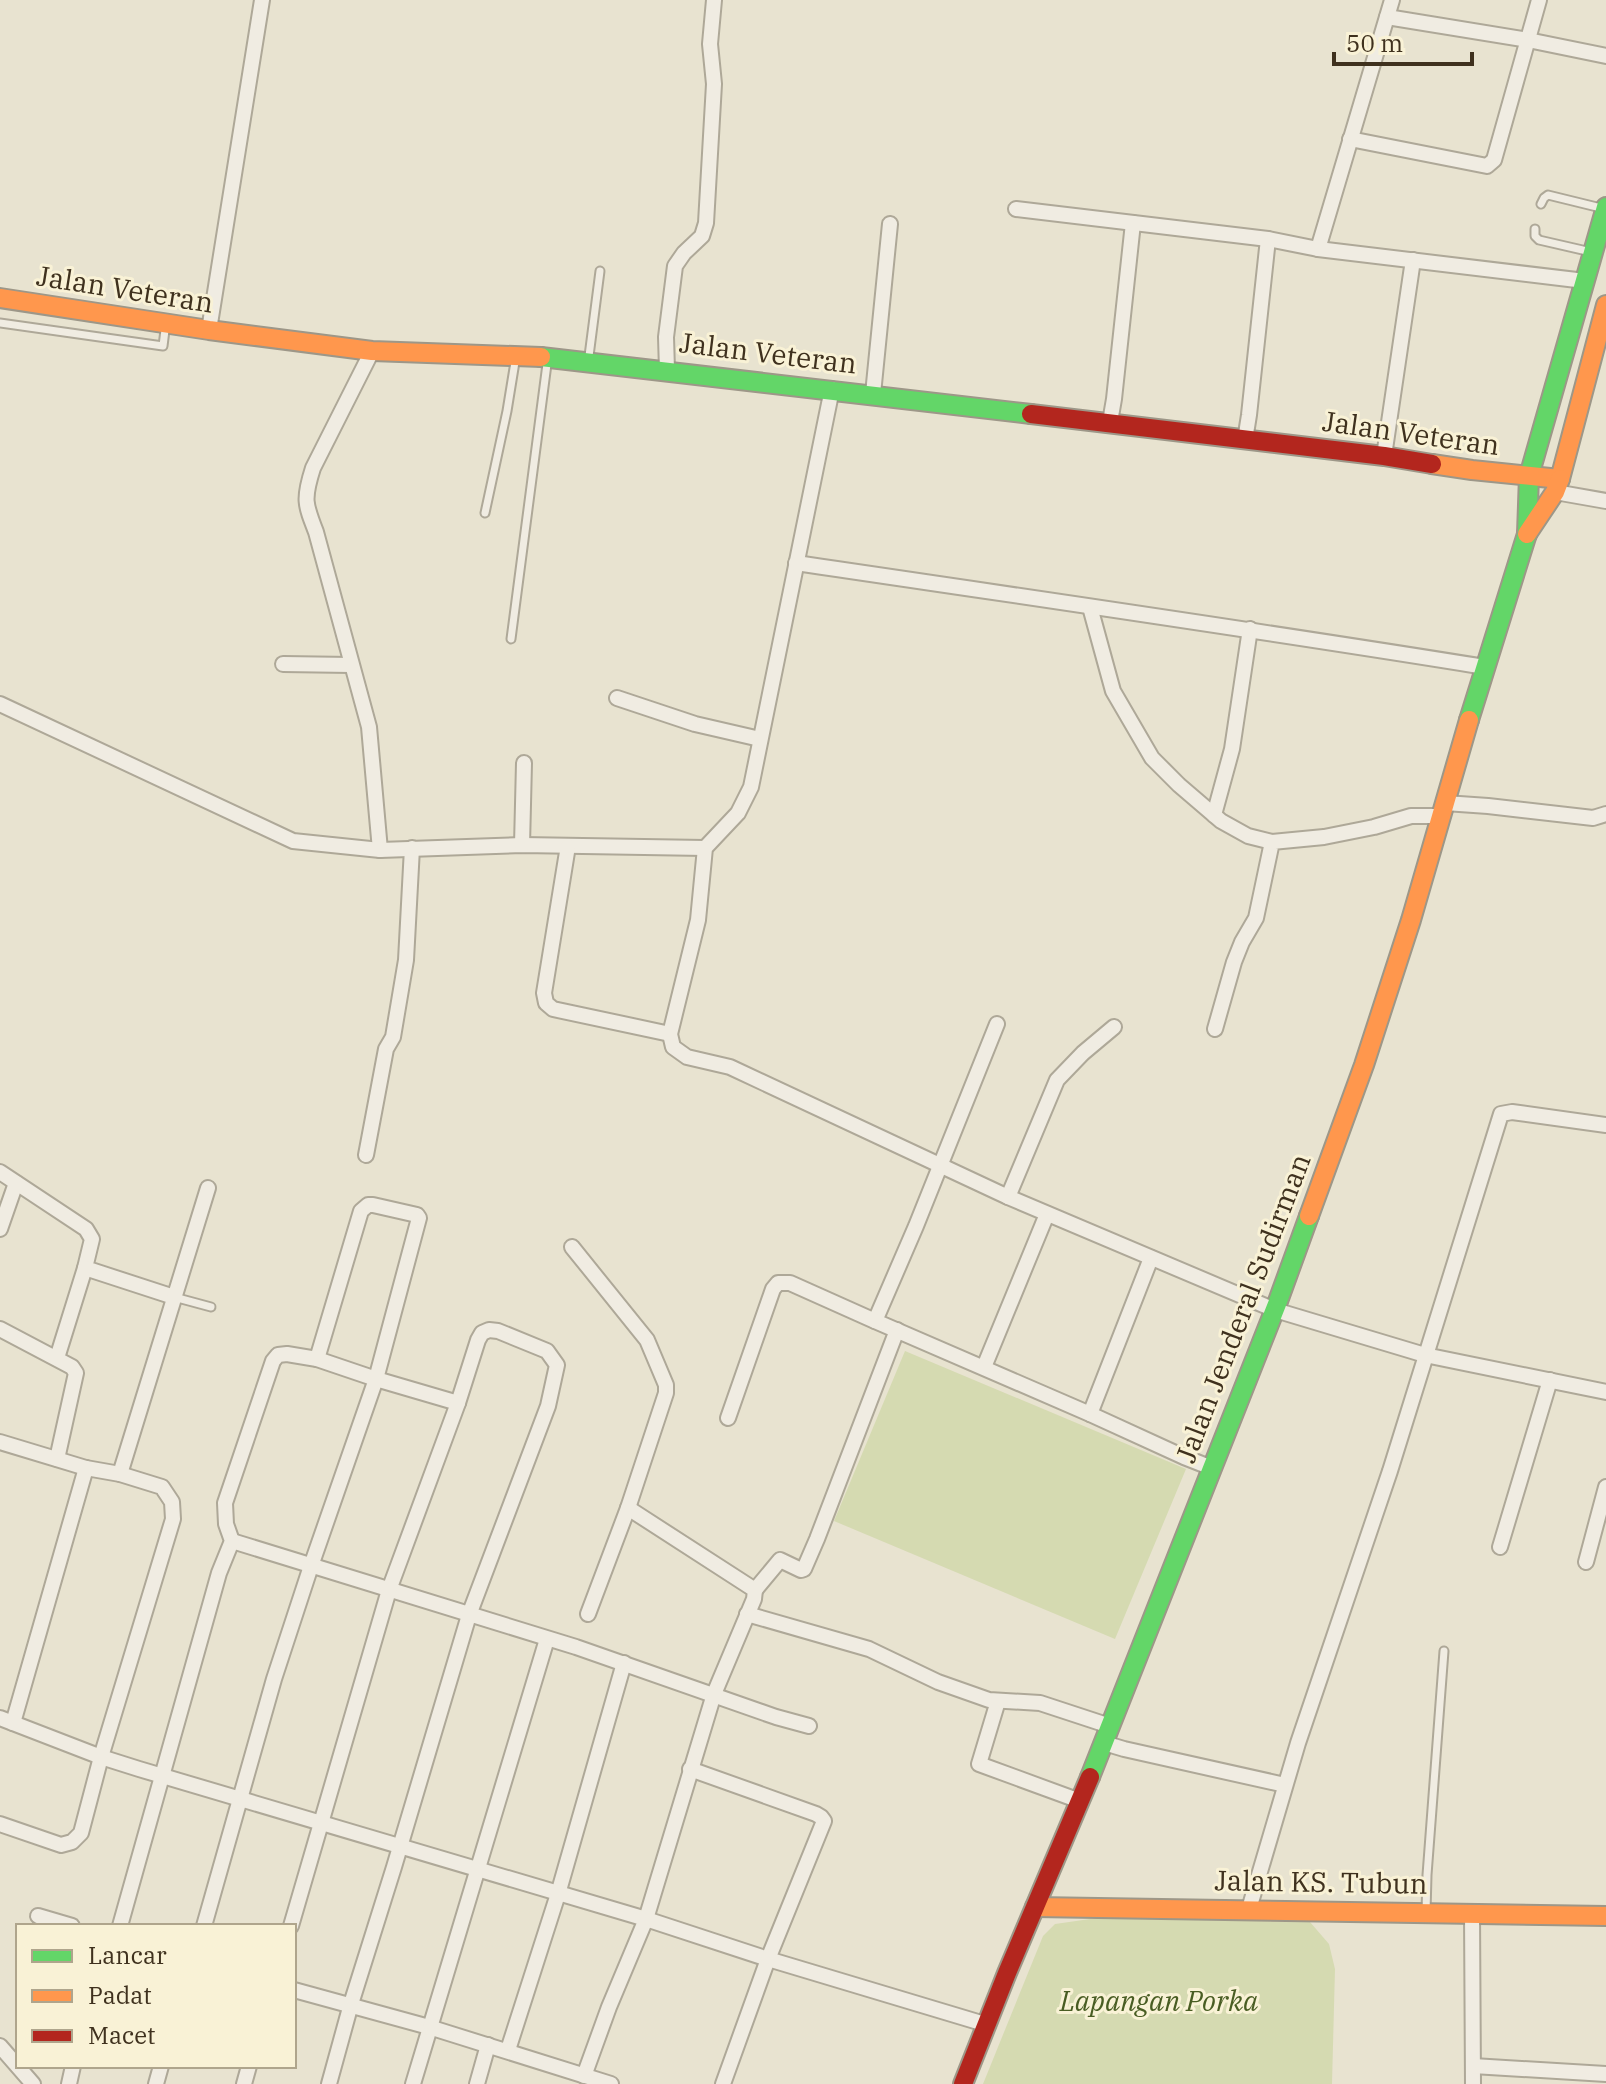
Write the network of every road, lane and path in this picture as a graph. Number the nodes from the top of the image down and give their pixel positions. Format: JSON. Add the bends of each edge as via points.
{"nodes":[{"id":1,"x":262,"y":0,"type":"edge"},
{"id":2,"x":714,"y":0,"type":"edge"},
{"id":3,"x":1392,"y":0,"type":"edge"},
{"id":4,"x":1539,"y":0,"type":"edge"},
{"id":5,"x":1387,"y":17,"type":"junction"},
{"id":6,"x":1528,"y":40,"type":"junction"},
{"id":7,"x":1606,"y":56,"type":"edge"},
{"id":8,"x":1350,"y":139,"type":"junction"},
{"id":9,"x":1541,"y":204,"type":"dead end"},
{"id":10,"x":1016,"y":209,"type":"dead end"},
{"id":11,"x":1606,"y":209,"type":"edge"},
{"id":12,"x":1133,"y":223,"type":"junction"},
{"id":13,"x":890,"y":224,"type":"dead end"},
{"id":14,"x":1535,"y":229,"type":"dead end"},
{"id":15,"x":1268,"y":239,"type":"junction"},
{"id":16,"x":1318,"y":249,"type":"junction"},
{"id":17,"x":1593,"y":252,"type":"junction"},
{"id":18,"x":1413,"y":260,"type":"junction"},
{"id":19,"x":600,"y":271,"type":"dead end"},
{"id":20,"x":1585,"y":281,"type":"junction"},
{"id":21,"x":1,"y":303,"type":"edge"},
{"id":22,"x":1606,"y":305,"type":"edge"},
{"id":23,"x":0,"y":323,"type":"edge"},
{"id":24,"x":165,"y":323,"type":"junction"},
{"id":25,"x":209,"y":330,"type":"junction"},
{"id":26,"x":372,"y":351,"type":"junction"},
{"id":27,"x":516,"y":356,"type":"junction"},
{"id":28,"x":548,"y":357,"type":"junction"},
{"id":29,"x":588,"y":361,"type":"junction"},
{"id":30,"x":667,"y":370,"type":"junction"},
{"id":31,"x":832,"y":389,"type":"junction"},
{"id":32,"x":873,"y":394,"type":"junction"},
{"id":33,"x":1110,"y":422,"type":"junction"},
{"id":34,"x":1245,"y":440,"type":"junction"},
{"id":35,"x":1384,"y":456,"type":"junction"},
{"id":36,"x":1529,"y":476,"type":"junction"},
{"id":37,"x":1557,"y":486,"type":"junction"},
{"id":38,"x":1606,"y":501,"type":"edge"},
{"id":39,"x":485,"y":513,"type":"dead end"},
{"id":40,"x":1527,"y":534,"type":"junction"},
{"id":41,"x":796,"y":563,"type":"junction"},
{"id":42,"x":1090,"y":607,"type":"junction"},
{"id":43,"x":1250,"y":629,"type":"junction"},
{"id":44,"x":511,"y":639,"type":"dead end"},
{"id":45,"x":283,"y":664,"type":"dead end"},
{"id":46,"x":351,"y":665,"type":"junction"},
{"id":47,"x":1485,"y":667,"type":"junction"},
{"id":48,"x":617,"y":698,"type":"dead end"},
{"id":49,"x":0,"y":704,"type":"edge"},
{"id":50,"x":760,"y":739,"type":"junction"},
{"id":51,"x":524,"y":763,"type":"dead end"},
{"id":52,"x":1444,"y":810,"type":"junction"},
{"id":53,"x":1606,"y":814,"type":"edge"},
{"id":54,"x":1214,"y":815,"type":"junction"},
{"id":55,"x":1272,"y":842,"type":"junction"},
{"id":56,"x":522,"y":845,"type":"junction"},
{"id":57,"x":568,"y":846,"type":"junction"},
{"id":58,"x":412,"y":848,"type":"junction"},
{"id":59,"x":705,"y":848,"type":"junction"},
{"id":60,"x":380,"y":850,"type":"junction"},
{"id":61,"x":997,"y":1024,"type":"dead end"},
{"id":62,"x":1114,"y":1027,"type":"dead end"},
{"id":63,"x":1215,"y":1029,"type":"dead end"},
{"id":64,"x":670,"y":1034,"type":"junction"},
{"id":65,"x":1606,"y":1125,"type":"edge"},
{"id":66,"x":366,"y":1155,"type":"dead end"},
{"id":67,"x":941,"y":1165,"type":"junction"},
{"id":68,"x":0,"y":1172,"type":"edge"},
{"id":69,"x":16,"y":1183,"type":"junction"},
{"id":70,"x":208,"y":1188,"type":"dead end"},
{"id":71,"x":1008,"y":1197,"type":"junction"},
{"id":72,"x":1047,"y":1214,"type":"junction"},
{"id":73,"x":0,"y":1229,"type":"edge"},
{"id":74,"x":572,"y":1247,"type":"dead end"},
{"id":75,"x":1151,"y":1258,"type":"junction"},
{"id":76,"x":85,"y":1268,"type":"junction"},
{"id":77,"x":174,"y":1297,"type":"junction"},
{"id":78,"x":211,"y":1307,"type":"dead end"},
{"id":79,"x":1275,"y":1310,"type":"junction"},
{"id":80,"x":875,"y":1321,"type":"junction"},
{"id":81,"x":0,"y":1329,"type":"edge"},
{"id":82,"x":897,"y":1330,"type":"junction"},
{"id":83,"x":1425,"y":1355,"type":"junction"},
{"id":84,"x":57,"y":1358,"type":"junction"},
{"id":85,"x":317,"y":1359,"type":"junction"},
{"id":86,"x":984,"y":1367,"type":"junction"},
{"id":87,"x":376,"y":1379,"type":"junction"},
{"id":88,"x":1550,"y":1380,"type":"junction"},
{"id":89,"x":1606,"y":1392,"type":"edge"},
{"id":90,"x":458,"y":1403,"type":"junction"},
{"id":91,"x":1090,"y":1414,"type":"junction"},
{"id":92,"x":728,"y":1418,"type":"dead end"},
{"id":93,"x":0,"y":1442,"type":"edge"},
{"id":94,"x":57,"y":1459,"type":"junction"},
{"id":95,"x":86,"y":1468,"type":"junction"},
{"id":96,"x":1212,"y":1468,"type":"junction"},
{"id":97,"x":120,"y":1474,"type":"junction"},
{"id":98,"x":1606,"y":1487,"type":"edge"},
{"id":99,"x":628,"y":1508,"type":"junction"},
{"id":100,"x":232,"y":1541,"type":"junction"},
{"id":101,"x":1500,"y":1547,"type":"dead end"},
{"id":102,"x":1586,"y":1562,"type":"dead end"},
{"id":103,"x":311,"y":1566,"type":"junction"},
{"id":104,"x":389,"y":1590,"type":"junction"},
{"id":105,"x":755,"y":1590,"type":"junction"},
{"id":106,"x":588,"y":1614,"type":"dead end"},
{"id":107,"x":747,"y":1614,"type":"junction"},
{"id":108,"x":469,"y":1615,"type":"junction"},
{"id":109,"x":547,"y":1639,"type":"junction"},
{"id":110,"x":1444,"y":1651,"type":"dead end"},
{"id":111,"x":624,"y":1663,"type":"junction"},
{"id":112,"x":714,"y":1694,"type":"junction"},
{"id":113,"x":998,"y":1701,"type":"junction"},
{"id":114,"x":6,"y":1720,"type":"edge"},
{"id":115,"x":809,"y":1726,"type":"dead end"},
{"id":116,"x":1107,"y":1734,"type":"junction"},
{"id":117,"x":101,"y":1757,"type":"junction"},
{"id":118,"x":690,"y":1769,"type":"junction"},
{"id":119,"x":162,"y":1776,"type":"junction"},
{"id":120,"x":1285,"y":1785,"type":"junction"},
{"id":121,"x":241,"y":1800,"type":"junction"},
{"id":122,"x":1080,"y":1801,"type":"junction"},
{"id":123,"x":320,"y":1823,"type":"junction"},
{"id":124,"x":0,"y":1824,"type":"edge"},
{"id":125,"x":399,"y":1847,"type":"junction"},
{"id":126,"x":477,"y":1870,"type":"junction"},
{"id":127,"x":558,"y":1894,"type":"junction"},
{"id":128,"x":1035,"y":1907,"type":"junction"},
{"id":129,"x":1249,"y":1909,"type":"junction"},
{"id":130,"x":1426,"y":1912,"type":"junction"},
{"id":131,"x":1472,"y":1913,"type":"junction"},
{"id":132,"x":38,"y":1916,"type":"dead end"},
{"id":133,"x":1606,"y":1916,"type":"edge"},
{"id":134,"x":646,"y":1919,"type":"junction"},
{"id":135,"x":65,"y":1924,"type":"edge"},
{"id":136,"x":121,"y":1924,"type":"edge"},
{"id":137,"x":205,"y":1924,"type":"edge"},
{"id":138,"x":292,"y":1924,"type":"edge"},
{"id":139,"x":768,"y":1959,"type":"junction"},
{"id":140,"x":296,"y":1990,"type":"edge"},
{"id":141,"x":351,"y":2004,"type":"junction"},
{"id":142,"x":988,"y":2025,"type":"junction"},
{"id":143,"x":429,"y":2027,"type":"junction"},
{"id":144,"x":488,"y":2045,"type":"junction"},
{"id":145,"x":0,"y":2046,"type":"edge"},
{"id":146,"x":508,"y":2050,"type":"junction"},
{"id":147,"x":16,"y":2064,"type":"edge"},
{"id":148,"x":1473,"y":2066,"type":"junction"},
{"id":149,"x":19,"y":2068,"type":"edge"},
{"id":150,"x":1606,"y":2074,"type":"edge"},
{"id":151,"x":577,"y":2078,"type":"edge"},
{"id":152,"x":33,"y":2084,"type":"edge"},
{"id":153,"x":329,"y":2084,"type":"edge"},
{"id":154,"x":413,"y":2084,"type":"edge"},
{"id":155,"x":477,"y":2084,"type":"edge"},
{"id":156,"x":611,"y":2084,"type":"edge"},
{"id":157,"x":723,"y":2084,"type":"edge"},
{"id":158,"x":963,"y":2084,"type":"edge"},
{"id":159,"x":1473,"y":2084,"type":"edge"}],
"edges":[{"from":1,"to":25,"type":"street"},
{"from":2,"to":30,"type":"street","via":[[706,223],[702,236],[675,266]]},
{"from":3,"to":5,"type":"street"},
{"from":4,"to":6,"type":"street"},
{"from":5,"to":6,"type":"street"},
{"from":5,"to":8,"type":"street"},
{"from":6,"to":7,"type":"street"},
{"from":6,"to":8,"type":"street","via":[[1490,165]]},
{"from":8,"to":16,"type":"street"},
{"from":9,"to":11,"type":"lane","via":[[1548,195]]},
{"from":10,"to":12,"type":"street"},
{"from":11,"to":17,"type":"main road"},
{"from":12,"to":15,"type":"street"},
{"from":12,"to":33,"type":"street"},
{"from":13,"to":32,"type":"street"},
{"from":14,"to":17,"type":"lane","via":[[1539,240]]},
{"from":15,"to":16,"type":"street"},
{"from":15,"to":34,"type":"street"},
{"from":16,"to":18,"type":"street"},
{"from":17,"to":20,"type":"main road"},
{"from":18,"to":20,"type":"street"},
{"from":18,"to":35,"type":"street"},
{"from":19,"to":29,"type":"lane"},
{"from":20,"to":36,"type":"main road"},
{"from":21,"to":24,"type":"main road","name":"Jalan Veteran"},
{"from":22,"to":37,"type":"main road"},
{"from":23,"to":24,"type":"lane","via":[[163,346]]},
{"from":24,"to":25,"type":"main road","name":"Jalan Veteran"},
{"from":25,"to":26,"type":"main road","name":"Jalan Veteran"},
{"from":26,"to":27,"type":"main road","name":"Jalan Veteran"},
{"from":26,"to":46,"type":"street","via":[[306,488],[305,504]]},
{"from":27,"to":28,"type":"main road","name":"Jalan Veteran"},
{"from":27,"to":39,"type":"lane"},
{"from":28,"to":29,"type":"main road","name":"Jalan Veteran"},
{"from":28,"to":44,"type":"lane"},
{"from":29,"to":30,"type":"main road","name":"Jalan Veteran"},
{"from":30,"to":31,"type":"main road","name":"Jalan Veteran"},
{"from":31,"to":32,"type":"main road","name":"Jalan Veteran"},
{"from":31,"to":41,"type":"street"},
{"from":32,"to":33,"type":"main road","name":"Jalan Veteran"},
{"from":33,"to":34,"type":"main road","name":"Jalan Veteran"},
{"from":34,"to":35,"type":"main road","name":"Jalan Veteran"},
{"from":35,"to":36,"type":"main road","name":"Jalan Veteran"},
{"from":36,"to":37,"type":"main road","name":"Jalan Veteran"},
{"from":36,"to":40,"type":"main road"},
{"from":37,"to":38,"type":"street"},
{"from":37,"to":40,"type":"main road"},
{"from":40,"to":47,"type":"main road","name":"Jalan Jenderal Sudirman"},
{"from":41,"to":42,"type":"street"},
{"from":41,"to":50,"type":"street"},
{"from":42,"to":43,"type":"street"},
{"from":42,"to":54,"type":"street","via":[[1113,691],[1133,727],[1152,758]]},
{"from":43,"to":47,"type":"street"},
{"from":43,"to":54,"type":"street","via":[[1232,749]]},
{"from":45,"to":46,"type":"street"},
{"from":46,"to":60,"type":"street","via":[[369,727]]},
{"from":47,"to":52,"type":"main road","name":"Jalan Jenderal Sudirman"},
{"from":48,"to":50,"type":"street"},
{"from":49,"to":60,"type":"street","via":[[293,841]]},
{"from":50,"to":59,"type":"street","via":[[751,787],[738,813]]},
{"from":51,"to":56,"type":"street"},
{"from":52,"to":53,"type":"street","via":[[1488,806],[1593,818]]},
{"from":52,"to":55,"type":"street","via":[[1324,837]]},
{"from":52,"to":79,"type":"main road","name":"Jalan Jenderal Sudirman","via":[[1364,1065]]},
{"from":54,"to":55,"type":"street","via":[[1248,836]]},
{"from":55,"to":63,"type":"street","via":[[1256,918],[1234,962]]},
{"from":56,"to":57,"type":"street"},
{"from":56,"to":58,"type":"street"},
{"from":57,"to":59,"type":"street"},
{"from":57,"to":64,"type":"street","via":[[546,1003],[553,1009]]},
{"from":58,"to":60,"type":"street"},
{"from":58,"to":66,"type":"street","via":[[406,960]]},
{"from":59,"to":64,"type":"street","via":[[698,920]]},
{"from":61,"to":67,"type":"street"},
{"from":62,"to":71,"type":"street","via":[[1057,1080]]},
{"from":64,"to":67,"type":"street","via":[[673,1047],[687,1057],[730,1067]]},
{"from":65,"to":83,"type":"street","via":[[1501,1114]]},
{"from":67,"to":71,"type":"street"},
{"from":67,"to":80,"type":"street"},
{"from":68,"to":69,"type":"street"},
{"from":69,"to":73,"type":"street"},
{"from":69,"to":76,"type":"street","via":[[86,1229],[92,1239]]},
{"from":70,"to":77,"type":"street"},
{"from":71,"to":72,"type":"street"},
{"from":72,"to":75,"type":"street"},
{"from":72,"to":86,"type":"street"},
{"from":74,"to":99,"type":"street","via":[[647,1340],[666,1385]]},
{"from":75,"to":79,"type":"street"},
{"from":75,"to":91,"type":"street"},
{"from":76,"to":77,"type":"street"},
{"from":76,"to":84,"type":"street"},
{"from":77,"to":78,"type":"lane"},
{"from":77,"to":97,"type":"street"},
{"from":79,"to":83,"type":"street"},
{"from":79,"to":96,"type":"main road","name":"Jalan Jenderal Sudirman"},
{"from":80,"to":82,"type":"street"},
{"from":80,"to":92,"type":"street","via":[[790,1283],[778,1283]]},
{"from":81,"to":84,"type":"street"},
{"from":82,"to":86,"type":"street"},
{"from":82,"to":105,"type":"street","via":[[804,1569],[780,1560]]},
{"from":83,"to":88,"type":"street"},
{"from":83,"to":120,"type":"street"},
{"from":84,"to":94,"type":"street","via":[[76,1373]]},
{"from":85,"to":87,"type":"street"},
{"from":85,"to":87,"type":"street","via":[[361,1211],[373,1205],[417,1215]]},
{"from":85,"to":100,"type":"street","via":[[287,1354],[273,1361],[225,1503]]},
{"from":86,"to":91,"type":"street"},
{"from":87,"to":90,"type":"street"},
{"from":87,"to":103,"type":"street"},
{"from":88,"to":89,"type":"street"},
{"from":88,"to":101,"type":"street"},
{"from":90,"to":104,"type":"street"},
{"from":90,"to":108,"type":"street","via":[[478,1340],[489,1330],[547,1351],[557,1365],[548,1406]]},
{"from":91,"to":96,"type":"street"},
{"from":93,"to":94,"type":"street"},
{"from":94,"to":95,"type":"street"},
{"from":95,"to":97,"type":"street"},
{"from":95,"to":114,"type":"street"},
{"from":96,"to":116,"type":"main road","name":"Jalan Jenderal Sudirman"},
{"from":97,"to":117,"type":"street","via":[[162,1487],[172,1502],[173,1519]]},
{"from":98,"to":102,"type":"street"},
{"from":99,"to":105,"type":"street"},
{"from":99,"to":106,"type":"street"},
{"from":100,"to":103,"type":"street"},
{"from":100,"to":119,"type":"street"},
{"from":103,"to":104,"type":"street"},
{"from":103,"to":121,"type":"street"},
{"from":104,"to":108,"type":"street"},
{"from":104,"to":123,"type":"street"},
{"from":105,"to":107,"type":"street"},
{"from":107,"to":112,"type":"street"},
{"from":107,"to":113,"type":"street","via":[[869,1649],[938,1682]]},
{"from":108,"to":109,"type":"street"},
{"from":108,"to":125,"type":"street"},
{"from":109,"to":111,"type":"street"},
{"from":109,"to":126,"type":"street"},
{"from":110,"to":130,"type":"lane"},
{"from":111,"to":112,"type":"street"},
{"from":111,"to":127,"type":"street"},
{"from":112,"to":115,"type":"street"},
{"from":112,"to":118,"type":"street"},
{"from":113,"to":116,"type":"street","via":[[1040,1703]]},
{"from":113,"to":122,"type":"street","via":[[979,1764]]},
{"from":114,"to":117,"type":"street"},
{"from":116,"to":120,"type":"street"},
{"from":116,"to":122,"type":"main road","name":"Jalan Jenderal Sudirman"},
{"from":117,"to":119,"type":"street"},
{"from":117,"to":124,"type":"street","via":[[81,1833],[72,1842],[61,1845]]},
{"from":118,"to":134,"type":"street"},
{"from":118,"to":139,"type":"street","via":[[824,1821]]},
{"from":119,"to":121,"type":"street"},
{"from":119,"to":136,"type":"street"},
{"from":120,"to":129,"type":"street"},
{"from":121,"to":123,"type":"street"},
{"from":121,"to":137,"type":"street"},
{"from":122,"to":128,"type":"main road","name":"Jalan Jenderal Sudirman"},
{"from":123,"to":125,"type":"street"},
{"from":123,"to":138,"type":"street"},
{"from":125,"to":126,"type":"street"},
{"from":125,"to":141,"type":"street"},
{"from":126,"to":127,"type":"street"},
{"from":126,"to":143,"type":"street"},
{"from":127,"to":134,"type":"street"},
{"from":127,"to":146,"type":"street"},
{"from":128,"to":129,"type":"main road","name":"Jalan KS. Tubun"},
{"from":128,"to":142,"type":"main road","name":"Jalan Jenderal Sudirman"},
{"from":129,"to":130,"type":"main road","name":"Jalan KS. Tubun"},
{"from":130,"to":131,"type":"main road","name":"Jalan KS. Tubun"},
{"from":131,"to":133,"type":"main road","name":"Jalan KS. Tubun"},
{"from":131,"to":148,"type":"street"},
{"from":132,"to":135,"type":"street"},
{"from":134,"to":139,"type":"street"},
{"from":134,"to":151,"type":"street"},
{"from":139,"to":142,"type":"street"},
{"from":139,"to":157,"type":"street"},
{"from":140,"to":141,"type":"street"},
{"from":141,"to":143,"type":"street"},
{"from":141,"to":153,"type":"street"},
{"from":142,"to":158,"type":"main road","name":"Jalan Jenderal Sudirman"},
{"from":143,"to":144,"type":"street"},
{"from":143,"to":154,"type":"street"},
{"from":144,"to":146,"type":"street"},
{"from":144,"to":155,"type":"street"},
{"from":145,"to":147,"type":"street"},
{"from":146,"to":151,"type":"street"},
{"from":148,"to":150,"type":"street"},
{"from":148,"to":159,"type":"street"},
{"from":149,"to":152,"type":"street"},
{"from":151,"to":156,"type":"street"}]}
